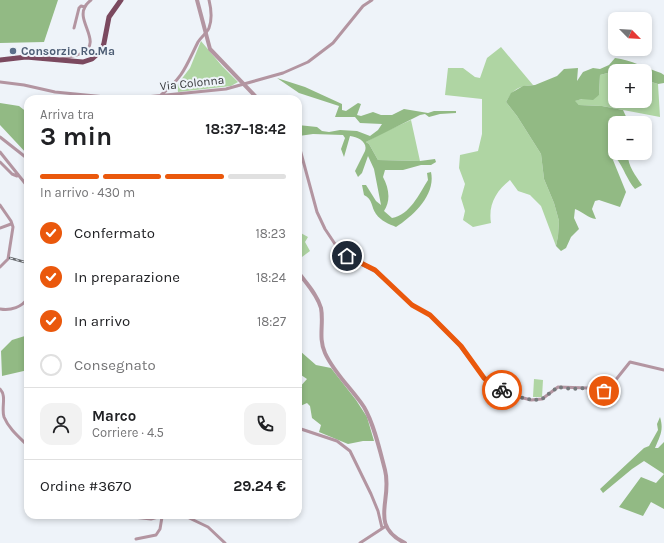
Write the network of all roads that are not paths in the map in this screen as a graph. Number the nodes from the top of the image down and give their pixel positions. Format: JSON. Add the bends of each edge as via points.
{"nodes":[{"id":1,"x":91,"y":0,"type":"edge"},
{"id":2,"x":121,"y":0,"type":"edge"},
{"id":3,"x":197,"y":0,"type":"edge"},
{"id":4,"x":209,"y":0,"type":"edge"},
{"id":5,"x":372,"y":0,"type":"edge"},
{"id":6,"x":84,"y":7,"type":"junction"},
{"id":7,"x":74,"y":28,"type":"dead end"},
{"id":8,"x":205,"y":33,"type":"junction"},
{"id":9,"x":61,"y":59,"type":"junction"},
{"id":10,"x":0,"y":60,"type":"edge"},
{"id":11,"x":0,"y":82,"type":"edge"},
{"id":12,"x":243,"y":84,"type":"junction"},
{"id":13,"x":84,"y":95,"type":"edge"},
{"id":14,"x":161,"y":95,"type":"joint"},
{"id":15,"x":254,"y":95,"type":"edge"},
{"id":16,"x":0,"y":137,"type":"edge"},
{"id":17,"x":0,"y":152,"type":"edge"},
{"id":18,"x":24,"y":157,"type":"edge"},
{"id":19,"x":302,"y":157,"type":"edge"},
{"id":20,"x":0,"y":162,"type":"edge"},
{"id":21,"x":17,"y":176,"type":"junction"},
{"id":22,"x":24,"y":184,"type":"edge"},
{"id":23,"x":0,"y":205,"type":"edge"},
{"id":24,"x":11,"y":224,"type":"junction"},
{"id":25,"x":0,"y":228,"type":"edge"},
{"id":26,"x":0,"y":267,"type":"edge"},
{"id":27,"x":302,"y":278,"type":"edge"},
{"id":28,"x":24,"y":303,"type":"edge"},
{"id":29,"x":0,"y":309,"type":"edge"},
{"id":30,"x":664,"y":370,"type":"edge"},
{"id":31,"x":0,"y":389,"type":"edge"},
{"id":32,"x":302,"y":429,"type":"edge"},
{"id":33,"x":24,"y":442,"type":"edge"},
{"id":34,"x":162,"y":519,"type":"edge"},
{"id":35,"x":191,"y":519,"type":"edge"},
{"id":36,"x":384,"y":527,"type":"junction"},
{"id":37,"x":136,"y":539,"type":"dead end"},
{"id":38,"x":225,"y":543,"type":"edge"},
{"id":39,"x":360,"y":543,"type":"edge"},
{"id":40,"x":404,"y":543,"type":"edge"}],
"edges":[{"from":1,"to":6,"type":"street"},
{"from":2,"to":9,"type":"main road","via":[[110,16],[104,45],[98,55],[86,62]]},
{"from":3,"to":8,"type":"street"},
{"from":4,"to":8,"type":"street","via":[[210,25]]},
{"from":5,"to":12,"type":"street","name":"Via Colonna","via":[[363,6],[335,42],[312,60],[285,72]]},
{"from":6,"to":7,"type":"street","via":[[79,8]]},
{"from":6,"to":9,"type":"street","via":[[84,20],[91,39],[89,46],[83,53]]},
{"from":8,"to":12,"type":"street","via":[[210,50]]},
{"from":8,"to":14,"type":"street","via":[[198,41],[182,74]]},
{"from":9,"to":10,"type":"main road","via":[[26,57]]},
{"from":11,"to":13,"type":"street","name":"Via Colonna"},
{"from":12,"to":14,"type":"street","name":"Via Colonna","via":[[223,89]]},
{"from":12,"to":15,"type":"street"},
{"from":16,"to":18,"type":"street"},
{"from":17,"to":21,"type":"street"},
{"from":19,"to":30,"type":"street","via":[[316,210],[335,244],[351,258],[376,272],[412,305],[430,315],[458,343],[481,374],[494,386],[519,397],[536,400],[558,387],[605,390],[630,362]]},
{"from":20,"to":21,"type":"street"},
{"from":21,"to":22,"type":"street"},
{"from":23,"to":24,"type":"street"},
{"from":24,"to":25,"type":"street"},
{"from":24,"to":26,"type":"street","via":[[8,259]]},
{"from":27,"to":36,"type":"street","via":[[320,307],[324,352],[362,405],[371,422],[386,475]]},
{"from":28,"to":29,"type":"street","via":[[14,308]]},
{"from":31,"to":33,"type":"street","via":[[3,394],[3,413],[6,421]]},
{"from":32,"to":36,"type":"street","via":[[337,441],[350,451],[372,494]]},
{"from":34,"to":37,"type":"street","via":[[156,535]]},
{"from":35,"to":38,"type":"street","via":[[209,528]]},
{"from":36,"to":39,"type":"street"},
{"from":36,"to":40,"type":"street","via":[[392,536]]}]}
